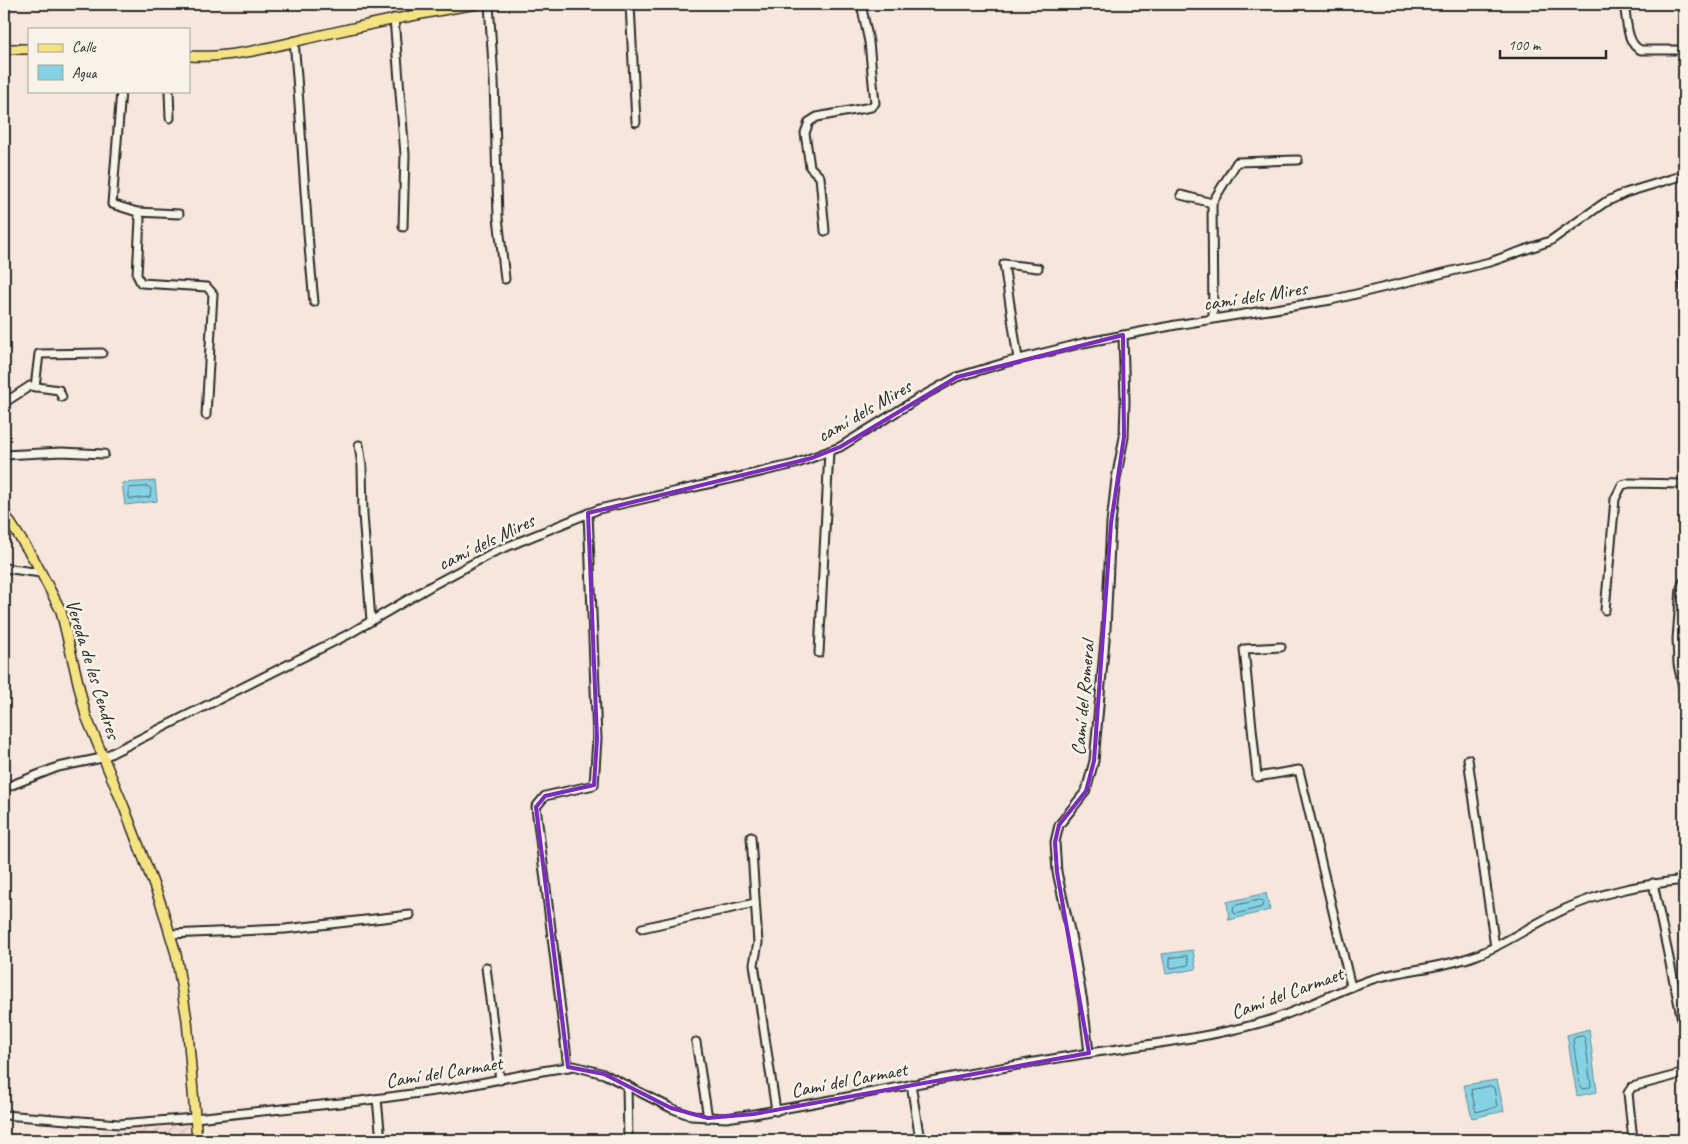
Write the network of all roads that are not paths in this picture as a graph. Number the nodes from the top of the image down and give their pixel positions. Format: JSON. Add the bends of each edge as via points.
{"nodes":[{"id":1,"x":477,"y":4,"type":"edge"},
{"id":2,"x":489,"y":4,"type":"edge"},
{"id":3,"x":630,"y":4,"type":"edge"},
{"id":4,"x":861,"y":4,"type":"edge"},
{"id":5,"x":1624,"y":4,"type":"edge"},
{"id":6,"x":394,"y":18,"type":"junction"},
{"id":7,"x":294,"y":41,"type":"junction"},
{"id":8,"x":4,"y":49,"type":"edge"},
{"id":9,"x":28,"y":49,"type":"edge"},
{"id":10,"x":1684,"y":50,"type":"edge"},
{"id":11,"x":190,"y":56,"type":"edge"},
{"id":12,"x":121,"y":92,"type":"edge"},
{"id":13,"x":169,"y":92,"type":"edge"},
{"id":14,"x":170,"y":118,"type":"dead end"},
{"id":15,"x":636,"y":122,"type":"dead end"},
{"id":16,"x":1298,"y":160,"type":"dead end"},
{"id":17,"x":1684,"y":175,"type":"edge"},
{"id":18,"x":1181,"y":195,"type":"dead end"},
{"id":19,"x":1212,"y":203,"type":"junction"},
{"id":20,"x":137,"y":212,"type":"junction"},
{"id":21,"x":179,"y":214,"type":"dead end"},
{"id":22,"x":403,"y":226,"type":"dead end"},
{"id":23,"x":825,"y":230,"type":"dead end"},
{"id":24,"x":1684,"y":265,"type":"edge"},
{"id":25,"x":1038,"y":268,"type":"dead end"},
{"id":26,"x":505,"y":279,"type":"dead end"},
{"id":27,"x":1684,"y":288,"type":"edge"},
{"id":28,"x":314,"y":302,"type":"dead end"},
{"id":29,"x":1212,"y":319,"type":"junction"},
{"id":30,"x":1123,"y":335,"type":"junction"},
{"id":31,"x":102,"y":353,"type":"dead end"},
{"id":32,"x":1018,"y":359,"type":"junction"},
{"id":33,"x":35,"y":387,"type":"junction"},
{"id":34,"x":62,"y":396,"type":"dead end"},
{"id":35,"x":4,"y":403,"type":"edge"},
{"id":36,"x":206,"y":414,"type":"dead end"},
{"id":37,"x":359,"y":445,"type":"dead end"},
{"id":38,"x":829,"y":451,"type":"junction"},
{"id":39,"x":104,"y":454,"type":"dead end"},
{"id":40,"x":4,"y":455,"type":"edge"},
{"id":41,"x":1684,"y":484,"type":"edge"},
{"id":42,"x":4,"y":513,"type":"edge"},
{"id":43,"x":588,"y":513,"type":"junction"},
{"id":44,"x":4,"y":568,"type":"edge"},
{"id":45,"x":41,"y":573,"type":"junction"},
{"id":46,"x":1684,"y":581,"type":"edge"},
{"id":47,"x":1605,"y":610,"type":"dead end"},
{"id":48,"x":371,"y":622,"type":"junction"},
{"id":49,"x":1281,"y":646,"type":"dead end"},
{"id":50,"x":819,"y":653,"type":"dead end"},
{"id":51,"x":1684,"y":692,"type":"edge"},
{"id":52,"x":102,"y":758,"type":"junction"},
{"id":53,"x":1468,"y":758,"type":"dead end"},
{"id":54,"x":4,"y":788,"type":"edge"},
{"id":55,"x":751,"y":837,"type":"dead end"},
{"id":56,"x":1684,"y":880,"type":"edge"},
{"id":57,"x":1653,"y":883,"type":"junction"},
{"id":58,"x":755,"y":903,"type":"junction"},
{"id":59,"x":410,"y":914,"type":"dead end"},
{"id":60,"x":642,"y":928,"type":"dead end"},
{"id":61,"x":170,"y":934,"type":"junction"},
{"id":62,"x":1495,"y":947,"type":"junction"},
{"id":63,"x":486,"y":967,"type":"dead end"},
{"id":64,"x":1351,"y":987,"type":"junction"},
{"id":65,"x":1684,"y":1029,"type":"edge"},
{"id":66,"x":696,"y":1042,"type":"dead end"},
{"id":67,"x":1089,"y":1053,"type":"junction"},
{"id":68,"x":568,"y":1067,"type":"junction"},
{"id":69,"x":1684,"y":1071,"type":"edge"},
{"id":70,"x":500,"y":1080,"type":"junction"},
{"id":71,"x":911,"y":1084,"type":"junction"},
{"id":72,"x":627,"y":1085,"type":"junction"},
{"id":73,"x":377,"y":1099,"type":"junction"},
{"id":74,"x":776,"y":1111,"type":"junction"},
{"id":75,"x":4,"y":1115,"type":"edge"},
{"id":76,"x":195,"y":1118,"type":"junction"},
{"id":77,"x":708,"y":1118,"type":"junction"},
{"id":78,"x":197,"y":1140,"type":"edge"},
{"id":79,"x":381,"y":1140,"type":"edge"},
{"id":80,"x":628,"y":1140,"type":"edge"},
{"id":81,"x":920,"y":1140,"type":"edge"},
{"id":82,"x":1633,"y":1140,"type":"edge"}],
"edges":[{"from":1,"to":6,"type":"main road"},
{"from":2,"to":26,"type":"street","via":[[498,217]]},
{"from":3,"to":15,"type":"street"},
{"from":4,"to":23,"type":"street","via":[[869,42],[875,102],[871,107],[817,117],[809,122],[805,133],[810,167],[820,178]]},
{"from":5,"to":10,"type":"street","via":[[1634,47],[1641,50]]},
{"from":6,"to":7,"type":"main road"},
{"from":6,"to":22,"type":"street","via":[[405,155]]},
{"from":7,"to":11,"type":"main road","via":[[238,54]]},
{"from":7,"to":28,"type":"street"},
{"from":8,"to":9,"type":"main road"},
{"from":12,"to":20,"type":"street","via":[[112,204]]},
{"from":13,"to":14,"type":"street"},
{"from":16,"to":19,"type":"street","via":[[1237,162]]},
{"from":17,"to":29,"type":"street","name":"camí dels Mires","via":[[1604,203],[1550,241],[1504,258],[1331,300]]},
{"from":18,"to":19,"type":"street"},
{"from":19,"to":29,"type":"street"},
{"from":20,"to":21,"type":"street"},
{"from":20,"to":36,"type":"street","via":[[140,219],[137,275],[140,282],[207,287],[213,294]]},
{"from":24,"to":27,"type":"street"},
{"from":25,"to":32,"type":"street","via":[[1004,264]]},
{"from":29,"to":30,"type":"street","name":"camí dels Mires"},
{"from":30,"to":32,"type":"street","name":"camí dels Mires"},
{"from":30,"to":67,"type":"street","name":"Camí del Romeral","via":[[1124,437],[1116,479],[1094,761],[1086,791],[1059,825],[1055,842],[1057,872],[1083,1002]]},
{"from":31,"to":33,"type":"street","via":[[39,354]]},
{"from":32,"to":38,"type":"street","name":"camí dels Mires","via":[[957,378]]},
{"from":33,"to":34,"type":"street","via":[[59,390]]},
{"from":33,"to":35,"type":"street","via":[[30,386]]},
{"from":37,"to":48,"type":"street"},
{"from":38,"to":43,"type":"street","name":"camí dels Mires","via":[[795,464]]},
{"from":38,"to":50,"type":"street"},
{"from":39,"to":40,"type":"street"},
{"from":41,"to":47,"type":"street","via":[[1622,485],[1615,499]]},
{"from":42,"to":45,"type":"main road","name":"Vereda de les Cendres"},
{"from":43,"to":48,"type":"street","name":"camí dels Mires","via":[[494,552]]},
{"from":43,"to":68,"type":"street","via":[[597,740],[594,785],[546,796],[536,807]]},
{"from":44,"to":45,"type":"street"},
{"from":45,"to":52,"type":"main road","name":"Vereda de les Cendres","via":[[61,611],[86,716]]},
{"from":46,"to":51,"type":"street","via":[[1677,639]]},
{"from":48,"to":52,"type":"street","name":"camí dels Mires"},
{"from":49,"to":64,"type":"street","via":[[1244,649],[1257,777],[1299,770]]},
{"from":52,"to":54,"type":"street","name":"camí dels Mires","via":[[58,767]]},
{"from":52,"to":61,"type":"main road","name":"Vereda de les Cendres","via":[[124,807]]},
{"from":53,"to":62,"type":"street"},
{"from":55,"to":58,"type":"street"},
{"from":56,"to":57,"type":"street","name":"Camí del Carmaet"},
{"from":57,"to":62,"type":"street","name":"Camí del Carmaet","via":[[1623,888],[1564,909]]},
{"from":57,"to":65,"type":"street"},
{"from":58,"to":60,"type":"street"},
{"from":58,"to":74,"type":"street","via":[[758,943],[754,964]]},
{"from":59,"to":61,"type":"street","via":[[286,929]]},
{"from":61,"to":76,"type":"main road","name":"Vereda de les Cendres","via":[[187,1020]]},
{"from":62,"to":64,"type":"street","name":"Camí del Carmaet","via":[[1453,962],[1376,978]]},
{"from":63,"to":70,"type":"street"},
{"from":64,"to":67,"type":"street","name":"Camí del Carmaet","via":[[1286,1014],[1230,1031]]},
{"from":66,"to":77,"type":"street"},
{"from":67,"to":71,"type":"street","name":"Camí del Carmaet"},
{"from":68,"to":70,"type":"street","name":"Camí del Carmaet"},
{"from":68,"to":72,"type":"street","name":"Camí del Carmaet","via":[[604,1074]]},
{"from":69,"to":82,"type":"street","via":[[1632,1087],[1628,1093]]},
{"from":70,"to":73,"type":"street","name":"Camí del Carmaet"},
{"from":71,"to":74,"type":"street","name":"Camí del Carmaet"},
{"from":71,"to":81,"type":"street"},
{"from":72,"to":77,"type":"street","name":"Camí del Carmaet","via":[[671,1108],[691,1116]]},
{"from":72,"to":80,"type":"street"},
{"from":73,"to":76,"type":"street","name":"Camí del Carmaet"},
{"from":73,"to":79,"type":"street"},
{"from":74,"to":77,"type":"street","name":"Camí del Carmaet"},
{"from":75,"to":76,"type":"street","name":"Camí del Carmaet","via":[[119,1124]]},
{"from":76,"to":78,"type":"main road","name":"Vereda de les Cendres"}]}
